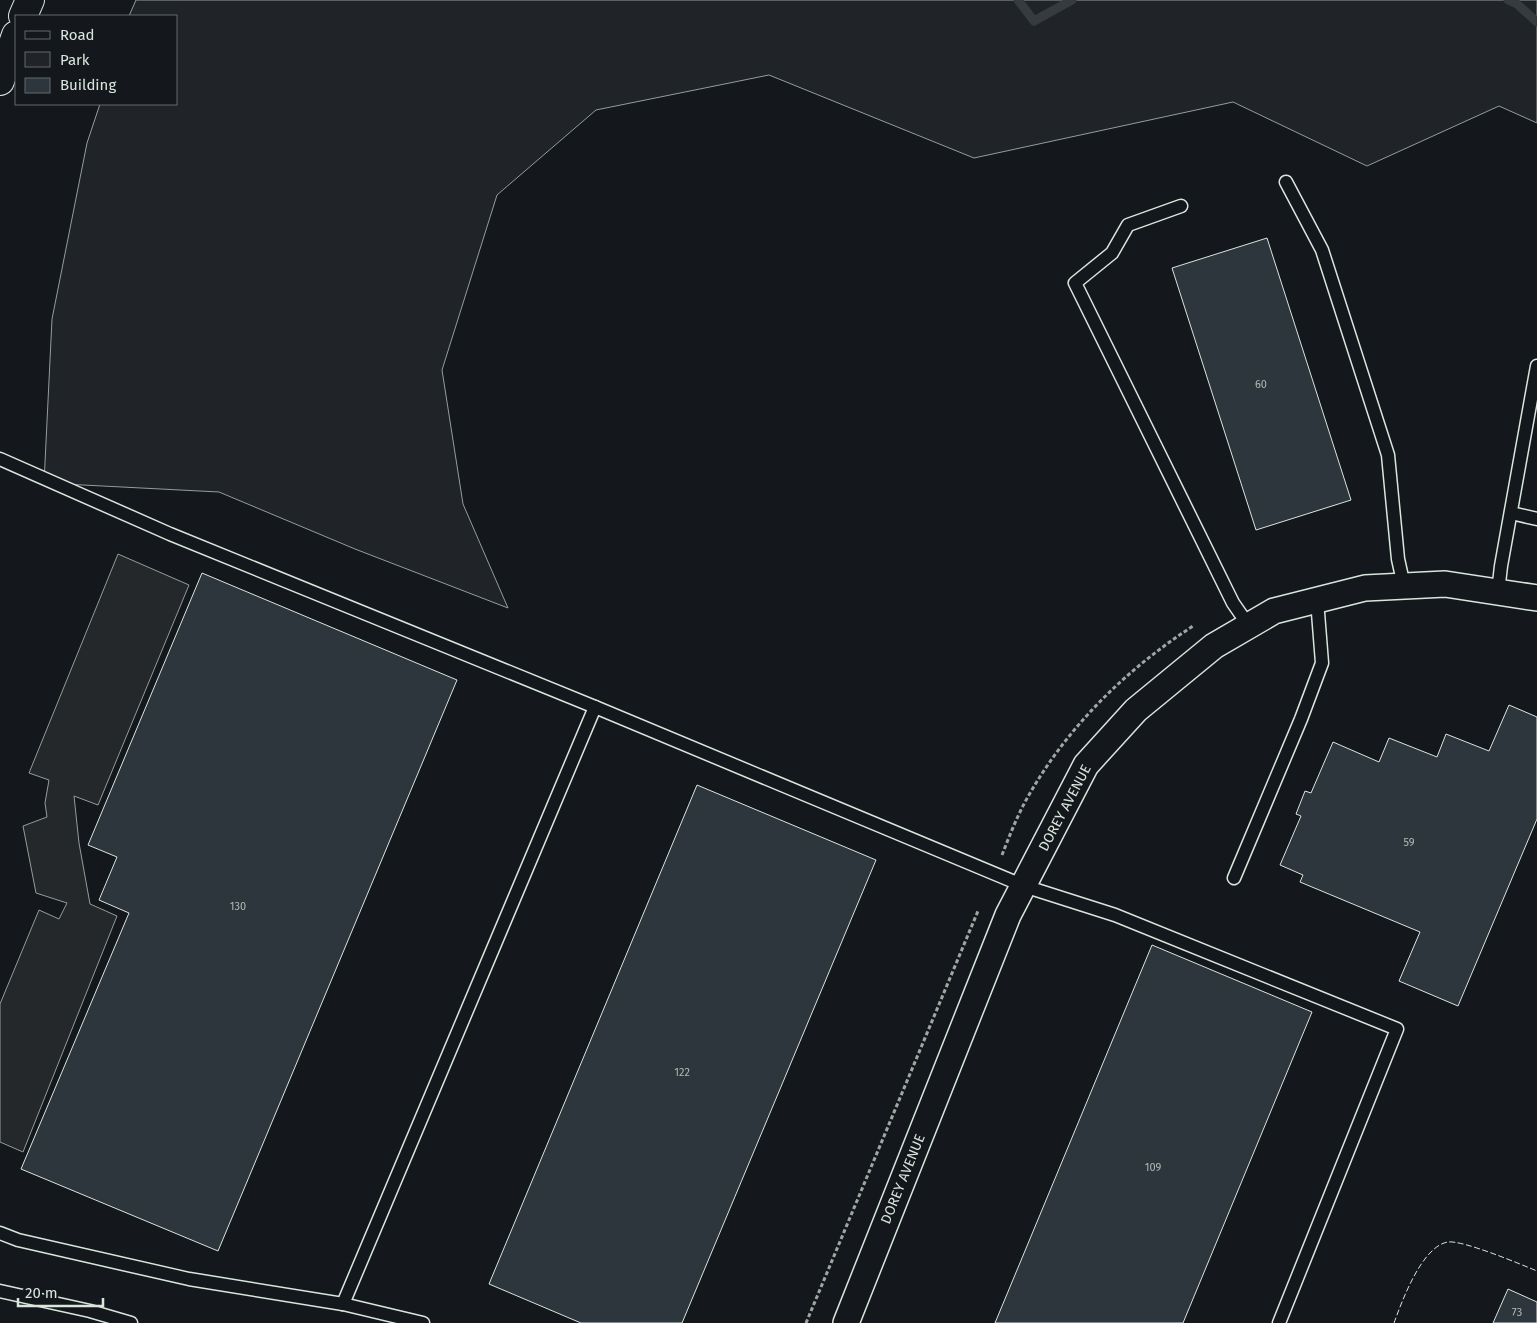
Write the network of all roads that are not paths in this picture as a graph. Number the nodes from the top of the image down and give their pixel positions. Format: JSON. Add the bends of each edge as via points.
{"nodes":[{"id":1,"x":30,"y":0,"type":"edge"},
{"id":2,"x":23,"y":15,"type":"edge"},
{"id":3,"x":15,"y":38,"type":"edge"},
{"id":4,"x":0,"y":81,"type":"edge"},
{"id":5,"x":1286,"y":182,"type":"dead end"},
{"id":6,"x":1181,"y":206,"type":"dead end"},
{"id":7,"x":1537,"y":366,"type":"edge"},
{"id":8,"x":0,"y":459,"type":"edge"},
{"id":9,"x":1511,"y":513,"type":"junction"},
{"id":10,"x":1537,"y":518,"type":"edge"},
{"id":11,"x":1404,"y":586,"type":"junction"},
{"id":12,"x":1498,"y":592,"type":"junction"},
{"id":13,"x":1537,"y":598,"type":"edge"},
{"id":14,"x":1317,"y":600,"type":"junction"},
{"id":15,"x":1249,"y":626,"type":"junction"},
{"id":16,"x":595,"y":708,"type":"junction"},
{"id":17,"x":1234,"y":878,"type":"dead end"},
{"id":18,"x":1024,"y":886,"type":"junction"},
{"id":19,"x":0,"y":1233,"type":"edge"},
{"id":20,"x":0,"y":1291,"type":"edge"},
{"id":21,"x":343,"y":1304,"type":"junction"},
{"id":22,"x":131,"y":1323,"type":"edge"},
{"id":23,"x":422,"y":1323,"type":"edge"},
{"id":24,"x":846,"y":1323,"type":"edge"},
{"id":25,"x":1279,"y":1323,"type":"edge"}],
"edges":[{"from":1,"to":2,"type":"main road"},
{"from":3,"to":4,"type":"main road"},
{"from":5,"to":11,"type":"lane","via":[[1322,250],[1388,455],[1398,559]]},
{"from":6,"to":15,"type":"lane","via":[[1128,225],[1112,253],[1075,283],[1233,603]]},
{"from":7,"to":9,"type":"lane"},
{"from":8,"to":16,"type":"lane","via":[[170,534]]},
{"from":9,"to":10,"type":"lane"},
{"from":9,"to":12,"type":"lane"},
{"from":11,"to":12,"type":"street","name":"DOREY AVENUE","via":[[1445,584]]},
{"from":11,"to":14,"type":"street","name":"DOREY AVENUE","via":[[1365,588]]},
{"from":12,"to":13,"type":"street","name":"DOREY AVENUE"},
{"from":14,"to":15,"type":"street","name":"DOREY AVENUE","via":[[1274,612]]},
{"from":14,"to":17,"type":"lane","via":[[1322,663]]},
{"from":15,"to":18,"type":"street","name":"DOREY AVENUE","via":[[1214,646],[1136,710],[1086,765]]},
{"from":16,"to":18,"type":"lane"},
{"from":16,"to":21,"type":"lane"},
{"from":18,"to":24,"type":"street","name":"DOREY AVENUE","via":[[1008,915]]},
{"from":18,"to":25,"type":"lane","via":[[1115,915],[1397,1030]]},
{"from":19,"to":21,"type":"lane","via":[[18,1240],[189,1279]]},
{"from":20,"to":22,"type":"lane"},
{"from":21,"to":23,"type":"lane"}]}
